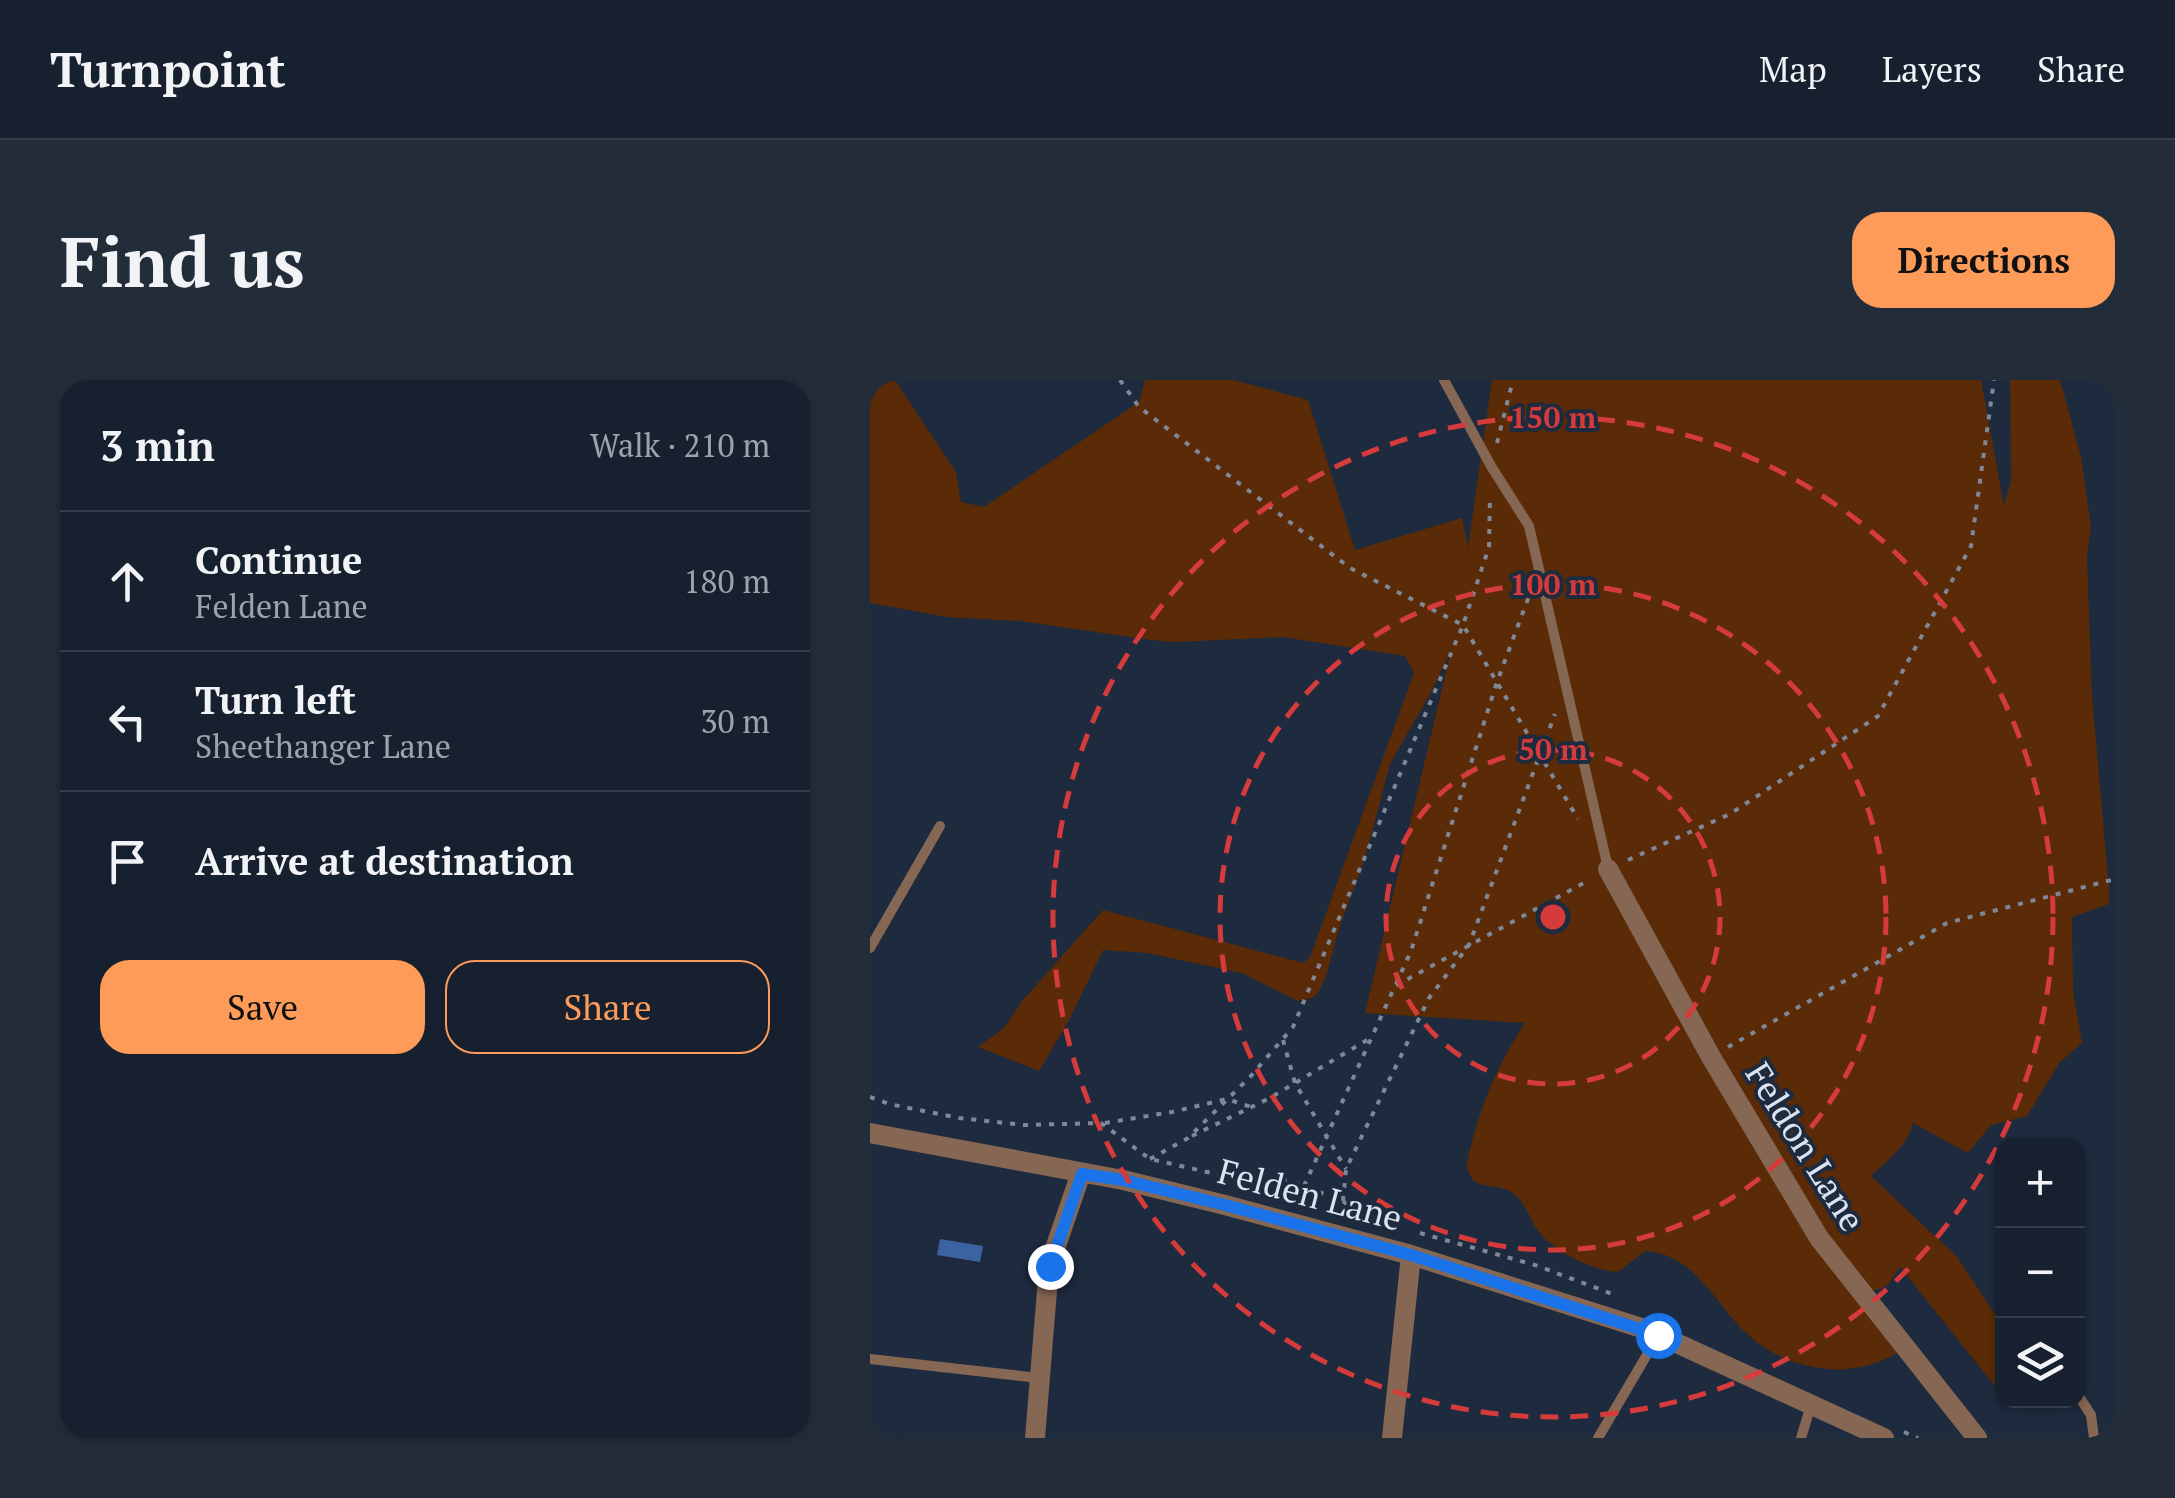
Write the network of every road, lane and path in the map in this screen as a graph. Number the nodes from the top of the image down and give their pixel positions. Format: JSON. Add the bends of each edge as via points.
{"nodes":[{"id":1,"x":1120,"y":380,"type":"edge"},
{"id":2,"x":1444,"y":380,"type":"edge"},
{"id":3,"x":1513,"y":380,"type":"edge"},
{"id":4,"x":1994,"y":380,"type":"edge"},
{"id":5,"x":1491,"y":466,"type":"junction"},
{"id":6,"x":1539,"y":568,"type":"junction"},
{"id":7,"x":1463,"y":626,"type":"junction"},
{"id":8,"x":1497,"y":682,"type":"junction"},
{"id":9,"x":1566,"y":686,"type":"junction"},
{"id":10,"x":1538,"y":752,"type":"junction"},
{"id":11,"x":1578,"y":819,"type":"dead end"},
{"id":12,"x":940,"y":826,"type":"dead end"},
{"id":13,"x":1608,"y":869,"type":"junction"},
{"id":14,"x":2115,"y":879,"type":"edge"},
{"id":15,"x":1469,"y":946,"type":"junction"},
{"id":16,"x":870,"y":948,"type":"edge"},
{"id":17,"x":1395,"y":986,"type":"junction"},
{"id":18,"x":1372,"y":1037,"type":"junction"},
{"id":19,"x":1283,"y":1040,"type":"junction"},
{"id":20,"x":1710,"y":1057,"type":"junction"},
{"id":21,"x":1295,"y":1083,"type":"junction"},
{"id":22,"x":1228,"y":1099,"type":"junction"},
{"id":23,"x":1252,"y":1107,"type":"junction"},
{"id":24,"x":1101,"y":1123,"type":"dead end"},
{"id":25,"x":870,"y":1133,"type":"edge"},
{"id":26,"x":1327,"y":1135,"type":"junction"},
{"id":27,"x":1188,"y":1138,"type":"junction"},
{"id":28,"x":1346,"y":1169,"type":"junction"},
{"id":29,"x":1082,"y":1174,"type":"junction"},
{"id":30,"x":1123,"y":1180,"type":"junction"},
{"id":31,"x":1304,"y":1186,"type":"dead end"},
{"id":32,"x":1343,"y":1201,"type":"dead end"},
{"id":33,"x":1411,"y":1255,"type":"junction"},
{"id":34,"x":1658,"y":1335,"type":"junction"},
{"id":35,"x":870,"y":1360,"type":"edge"},
{"id":36,"x":1040,"y":1378,"type":"junction"},
{"id":37,"x":1811,"y":1404,"type":"junction"},
{"id":38,"x":2085,"y":1407,"type":"edge"},
{"id":39,"x":1880,"y":1437,"type":"edge"},
{"id":40,"x":1035,"y":1438,"type":"edge"},
{"id":41,"x":1392,"y":1438,"type":"edge"},
{"id":42,"x":1598,"y":1438,"type":"edge"},
{"id":43,"x":1801,"y":1438,"type":"edge"},
{"id":44,"x":1978,"y":1438,"type":"edge"},
{"id":45,"x":2094,"y":1438,"type":"edge"}],
"edges":[{"from":1,"to":7,"type":"path","via":[[1138,407],[1350,568]]},
{"from":2,"to":5,"type":"lane"},
{"from":3,"to":5,"type":"path"},
{"from":4,"to":13,"type":"path","via":[[1971,546],[1878,716],[1730,814]]},
{"from":5,"to":6,"type":"lane","via":[[1529,526]]},
{"from":5,"to":7,"type":"path","via":[[1489,547]]},
{"from":6,"to":8,"type":"path"},
{"from":6,"to":9,"type":"lane"},
{"from":7,"to":8,"type":"path"},
{"from":7,"to":19,"type":"path"},
{"from":8,"to":10,"type":"path"},
{"from":8,"to":17,"type":"path"},
{"from":9,"to":10,"type":"path"},
{"from":9,"to":13,"type":"lane"},
{"from":10,"to":11,"type":"path"},
{"from":10,"to":15,"type":"path"},
{"from":12,"to":16,"type":"lane"},
{"from":13,"to":15,"type":"path"},
{"from":13,"to":20,"type":"street","name":"Feldon Lane"},
{"from":14,"to":20,"type":"path","via":[[1947,923]]},
{"from":15,"to":17,"type":"path"},
{"from":15,"to":28,"type":"path","via":[[1428,998]]},
{"from":17,"to":18,"type":"path"},
{"from":18,"to":21,"type":"path"},
{"from":18,"to":26,"type":"path"},
{"from":19,"to":21,"type":"path"},
{"from":19,"to":22,"type":"path"},
{"from":20,"to":44,"type":"street","name":"Feldon Lane","via":[[1819,1238]]},
{"from":21,"to":23,"type":"path"},
{"from":21,"to":26,"type":"path"},
{"from":22,"to":23,"type":"path"},
{"from":22,"to":24,"type":"path"},
{"from":22,"to":27,"type":"path"},
{"from":23,"to":27,"type":"path"},
{"from":25,"to":29,"type":"street","name":"Felden Lane"},
{"from":26,"to":28,"type":"path"},
{"from":26,"to":31,"type":"path"},
{"from":27,"to":30,"type":"path"},
{"from":28,"to":32,"type":"path"},
{"from":29,"to":30,"type":"street","name":"Felden Lane"},
{"from":29,"to":36,"type":"street","via":[[1050,1266]]},
{"from":30,"to":33,"type":"street","name":"Felden Lane"},
{"from":33,"to":34,"type":"street","name":"Felden Lane"},
{"from":33,"to":41,"type":"street"},
{"from":34,"to":37,"type":"street","name":"Felden Lane"},
{"from":34,"to":42,"type":"lane"},
{"from":35,"to":36,"type":"lane"},
{"from":36,"to":40,"type":"street"},
{"from":37,"to":39,"type":"street","name":"Felden Lane"},
{"from":37,"to":43,"type":"lane"},
{"from":38,"to":45,"type":"lane"}]}
